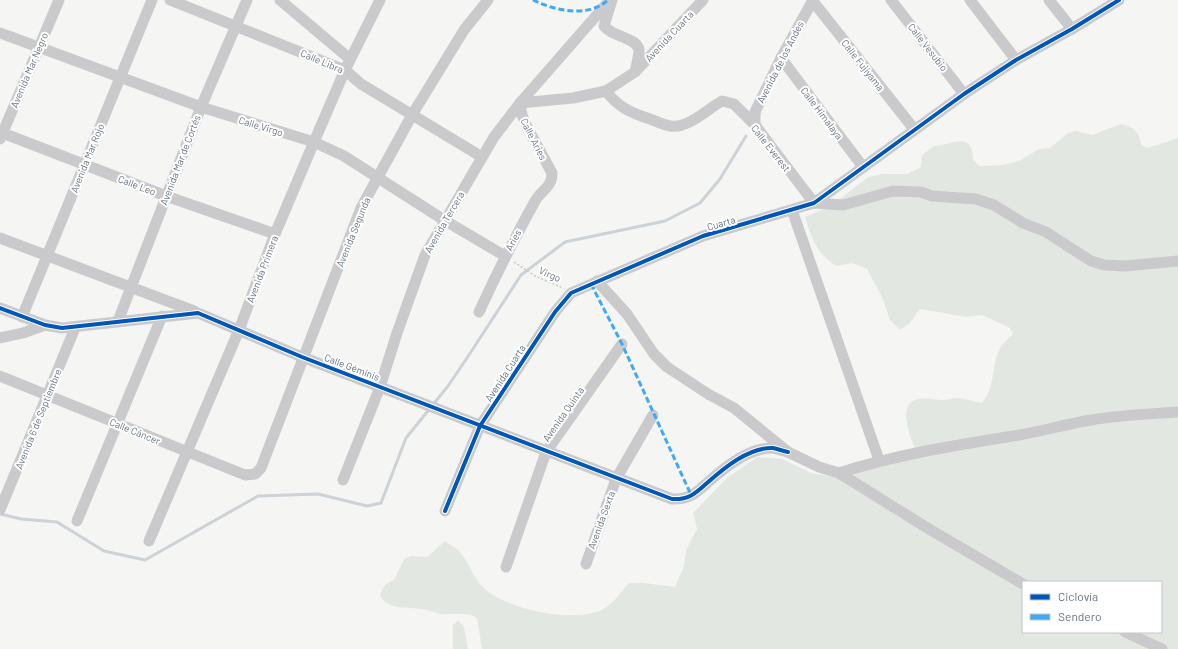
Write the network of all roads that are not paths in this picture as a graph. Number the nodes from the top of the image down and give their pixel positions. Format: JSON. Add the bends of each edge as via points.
{"nodes":[{"id":1,"x":59,"y":0,"type":"edge"},
{"id":2,"x":152,"y":0,"type":"edge"},
{"id":3,"x":170,"y":0,"type":"edge"},
{"id":4,"x":247,"y":0,"type":"edge"},
{"id":5,"x":280,"y":0,"type":"edge"},
{"id":6,"x":380,"y":0,"type":"edge"},
{"id":7,"x":488,"y":0,"type":"edge"},
{"id":8,"x":611,"y":0,"type":"edge"},
{"id":9,"x":704,"y":0,"type":"edge"},
{"id":10,"x":813,"y":0,"type":"edge"},
{"id":11,"x":891,"y":0,"type":"edge"},
{"id":12,"x":970,"y":0,"type":"edge"},
{"id":13,"x":1049,"y":0,"type":"edge"},
{"id":14,"x":1119,"y":0,"type":"edge"},
{"id":15,"x":235,"y":26,"type":"junction"},
{"id":16,"x":1072,"y":29,"type":"junction"},
{"id":17,"x":0,"y":33,"type":"edge"},
{"id":18,"x":38,"y":46,"type":"junction"},
{"id":19,"x":781,"y":58,"type":"junction"},
{"id":20,"x":350,"y":59,"type":"junction"},
{"id":21,"x":1016,"y":60,"type":"junction"},
{"id":22,"x":345,"y":70,"type":"junction"},
{"id":23,"x":635,"y":72,"type":"junction"},
{"id":24,"x":120,"y":78,"type":"junction"},
{"id":25,"x":606,"y":91,"type":"junction"},
{"id":26,"x":964,"y":94,"type":"junction"},
{"id":27,"x":520,"y":103,"type":"junction"},
{"id":28,"x":201,"y":107,"type":"junction"},
{"id":29,"x":412,"y":115,"type":"junction"},
{"id":30,"x":755,"y":126,"type":"junction"},
{"id":31,"x":914,"y":129,"type":"junction"},
{"id":32,"x":1,"y":135,"type":"edge"},
{"id":33,"x":314,"y":142,"type":"junction"},
{"id":34,"x":482,"y":157,"type":"junction"},
{"id":35,"x":85,"y":165,"type":"junction"},
{"id":36,"x":863,"y":167,"type":"junction"},
{"id":37,"x":552,"y":173,"type":"joint"},
{"id":38,"x":377,"y":177,"type":"junction"},
{"id":39,"x":166,"y":196,"type":"junction"},
{"id":40,"x":814,"y":203,"type":"junction"},
{"id":41,"x":792,"y":210,"type":"junction"},
{"id":42,"x":444,"y":220,"type":"junction"},
{"id":43,"x":275,"y":234,"type":"junction"},
{"id":44,"x":0,"y":238,"type":"edge"},
{"id":45,"x":505,"y":256,"type":"junction"},
{"id":46,"x":47,"y":257,"type":"junction"},
{"id":47,"x":1178,"y":262,"type":"edge"},
{"id":48,"x":613,"y":274,"type":"joint"},
{"id":49,"x":597,"y":281,"type":"junction"},
{"id":50,"x":131,"y":287,"type":"junction"},
{"id":51,"x":0,"y":308,"type":"edge"},
{"id":52,"x":479,"y":312,"type":"dead end"},
{"id":53,"x":198,"y":313,"type":"junction"},
{"id":54,"x":162,"y":316,"type":"junction"},
{"id":55,"x":22,"y":317,"type":"junction"},
{"id":56,"x":118,"y":322,"type":"junction"},
{"id":57,"x":45,"y":325,"type":"junction"},
{"id":58,"x":75,"y":328,"type":"junction"},
{"id":59,"x":238,"y":330,"type":"junction"},
{"id":60,"x":0,"y":338,"type":"edge"},
{"id":61,"x":622,"y":344,"type":"dead end"},
{"id":62,"x":302,"y":357,"type":"junction"},
{"id":63,"x":0,"y":376,"type":"edge"},
{"id":64,"x":380,"y":387,"type":"junction"},
{"id":65,"x":48,"y":395,"type":"junction"},
{"id":66,"x":1178,"y":412,"type":"edge"},
{"id":67,"x":653,"y":415,"type":"dead end"},
{"id":68,"x":116,"y":424,"type":"junction"},
{"id":69,"x":480,"y":426,"type":"junction"},
{"id":70,"x":186,"y":451,"type":"junction"},
{"id":71,"x":546,"y":452,"type":"junction"},
{"id":72,"x":788,"y":452,"type":"junction"},
{"id":73,"x":264,"y":460,"type":"joint"},
{"id":74,"x":879,"y":460,"type":"junction"},
{"id":75,"x":839,"y":472,"type":"junction"},
{"id":76,"x":616,"y":479,"type":"junction"},
{"id":77,"x":343,"y":480,"type":"dead end"},
{"id":78,"x":1,"y":507,"type":"edge"},
{"id":79,"x":445,"y":511,"type":"dead end"},
{"id":80,"x":77,"y":521,"type":"dead end"},
{"id":81,"x":150,"y":541,"type":"dead end"},
{"id":82,"x":586,"y":564,"type":"dead end"},
{"id":83,"x":506,"y":568,"type":"dead end"},
{"id":84,"x":1022,"y":583,"type":"edge"},
{"id":85,"x":1127,"y":633,"type":"edge"},
{"id":86,"x":1162,"y":649,"type":"edge"}],
"edges":[{"from":1,"to":18,"type":"street","name":"Avenida Mar Negro"},
{"from":2,"to":24,"type":"street","name":"Avenida Mar Rojo"},
{"from":3,"to":15,"type":"street","name":"Calle Libra"},
{"from":4,"to":15,"type":"street","name":"Avenida Mar de Cortés"},
{"from":5,"to":20,"type":"street"},
{"from":6,"to":20,"type":"street","name":"Avenida Primera"},
{"from":7,"to":29,"type":"street","name":"Avenida Segunda","via":[[464,30]]},
{"from":8,"to":23,"type":"street","via":[[604,26],[608,32],[628,39],[636,45],[638,50]]},
{"from":8,"to":27,"type":"street","name":"Avenida Tercera"},
{"from":9,"to":23,"type":"street","name":"Avenida Cuarta"},
{"from":10,"to":19,"type":"street","name":"Avenida de los Andes"},
{"from":10,"to":31,"type":"street","name":"Calle Fujiyama"},
{"from":11,"to":26,"type":"street","name":"Calle Vesubio"},
{"from":12,"to":21,"type":"street"},
{"from":13,"to":16,"type":"street"},
{"from":14,"to":16,"type":"street"},
{"from":15,"to":22,"type":"street","name":"Calle Libra"},
{"from":15,"to":28,"type":"street","name":"Avenida Mar de Cortés"},
{"from":16,"to":21,"type":"street"},
{"from":17,"to":18,"type":"street","name":"Calle Virgo"},
{"from":18,"to":24,"type":"street","name":"Calle Virgo"},
{"from":18,"to":32,"type":"street","name":"Avenida Mar Negro"},
{"from":19,"to":30,"type":"street","name":"Avenida de los Andes","via":[[755,112]]},
{"from":19,"to":36,"type":"street","name":"Calle Himalaya"},
{"from":20,"to":22,"type":"street","name":"Avenida Primera"},
{"from":21,"to":26,"type":"street"},
{"from":22,"to":29,"type":"street","name":"Calle Libra","via":[[361,84]]},
{"from":22,"to":33,"type":"street","name":"Avenida Primera"},
{"from":23,"to":25,"type":"street","name":"Avenida Cuarta"},
{"from":24,"to":28,"type":"street","name":"Calle Virgo"},
{"from":24,"to":35,"type":"street","name":"Avenida Mar Rojo"},
{"from":25,"to":27,"type":"street","via":[[573,98]]},
{"from":25,"to":30,"type":"street","name":"Calle Everest","via":[[614,102],[638,116],[672,128],[684,125],[722,101],[734,104]]},
{"from":26,"to":31,"type":"street"},
{"from":27,"to":34,"type":"street","name":"Avenida Tercera"},
{"from":27,"to":37,"type":"street","name":"Calle Aries","via":[[527,126]]},
{"from":28,"to":33,"type":"street","name":"Calle Virgo"},
{"from":28,"to":39,"type":"street","name":"Avenida Mar de Cortés"},
{"from":29,"to":34,"type":"street","name":"Calle Libra"},
{"from":29,"to":38,"type":"street","name":"Avenida Segunda"},
{"from":30,"to":40,"type":"street","name":"Calle Everest"},
{"from":31,"to":36,"type":"street"},
{"from":32,"to":35,"type":"street","name":"Calle Leo"},
{"from":33,"to":38,"type":"street","name":"Calle Virgo","via":[[344,156]]},
{"from":33,"to":43,"type":"street","name":"Avenida Primera"},
{"from":34,"to":42,"type":"street","name":"Avenida Tercera"},
{"from":35,"to":39,"type":"street","name":"Calle Leo"},
{"from":35,"to":46,"type":"street","name":"Avenida Mar Rojo"},
{"from":36,"to":40,"type":"street"},
{"from":37,"to":45,"type":"street","name":"Aries","via":[[552,182],[538,195]]},
{"from":38,"to":42,"type":"street","name":"Calle Virgo"},
{"from":38,"to":62,"type":"street","name":"Avenida Segunda","via":[[361,208]]},
{"from":39,"to":43,"type":"street","name":"Calle Leo"},
{"from":39,"to":50,"type":"street","name":"Avenida Mar de Cortés"},
{"from":40,"to":41,"type":"street","name":"Cuarta"},
{"from":40,"to":47,"type":"street","via":[[843,205],[893,192],[976,198],[1046,232],[1091,261],[1104,265],[1125,266]]},
{"from":41,"to":48,"type":"street","name":"Cuarta","via":[[703,236]]},
{"from":41,"to":74,"type":"street"},
{"from":42,"to":45,"type":"street","name":"Calle Virgo"},
{"from":42,"to":64,"type":"street","name":"Avenida Tercera","via":[[425,255]]},
{"from":43,"to":59,"type":"street","name":"Avenida Primera"},
{"from":44,"to":46,"type":"street"},
{"from":45,"to":52,"type":"street","name":"Aries"},
{"from":46,"to":50,"type":"street"},
{"from":46,"to":55,"type":"street","name":"Avenida Mar Rojo"},
{"from":48,"to":49,"type":"street","name":"Avenida Cuarta"},
{"from":49,"to":69,"type":"street","name":"Avenida Cuarta","via":[[571,293],[564,300]]},
{"from":49,"to":72,"type":"street","via":[[627,314],[654,354],[667,367],[734,408]]},
{"from":50,"to":53,"type":"street"},
{"from":50,"to":56,"type":"street","name":"Avenida Mar de Cortés"},
{"from":51,"to":55,"type":"street","name":"Calle Géminis"},
{"from":53,"to":54,"type":"street","name":"Calle Géminis"},
{"from":53,"to":59,"type":"street","name":"Calle Géminis"},
{"from":54,"to":56,"type":"street","name":"Calle Géminis"},
{"from":54,"to":68,"type":"street"},
{"from":55,"to":57,"type":"street","name":"Calle Géminis"},
{"from":56,"to":58,"type":"street","name":"Calle Géminis"},
{"from":57,"to":58,"type":"street","name":"Calle Géminis"},
{"from":57,"to":60,"type":"street"},
{"from":58,"to":65,"type":"street","name":"Avenida 6 de Septiembre"},
{"from":59,"to":62,"type":"street","name":"Calle Géminis"},
{"from":59,"to":70,"type":"street","name":"Avenida Primera"},
{"from":61,"to":71,"type":"street","name":"Avenida Quinta"},
{"from":62,"to":64,"type":"street","name":"Calle Géminis"},
{"from":62,"to":73,"type":"street","name":"Avenida Segunda"},
{"from":63,"to":65,"type":"street","name":"Calle Cáncer"},
{"from":64,"to":69,"type":"street","name":"Calle Géminis"},
{"from":64,"to":77,"type":"street","name":"Avenida Tercera"},
{"from":65,"to":68,"type":"street","name":"Calle Cáncer"},
{"from":65,"to":78,"type":"street","name":"Avenida 6 de Septiembre"},
{"from":66,"to":74,"type":"street","via":[[1089,420]]},
{"from":67,"to":76,"type":"street","name":"Avenida Sexta"},
{"from":68,"to":70,"type":"street","name":"Calle Cáncer"},
{"from":68,"to":80,"type":"street"},
{"from":69,"to":71,"type":"street","name":"Calle Géminis"},
{"from":69,"to":79,"type":"street","name":"Avenida Cuarta"},
{"from":70,"to":73,"type":"street","name":"Calle Cáncer","via":[[245,475],[259,471]]},
{"from":70,"to":81,"type":"street","name":"Avenida Primera"},
{"from":71,"to":76,"type":"street","name":"Calle Géminis"},
{"from":71,"to":83,"type":"street","name":"Avenida Quinta"},
{"from":72,"to":75,"type":"street","via":[[819,467]]},
{"from":72,"to":76,"type":"street","name":"Calle Géminis","via":[[772,448],[760,449],[744,456],[692,496],[682,500],[672,499]]},
{"from":74,"to":75,"type":"street"},
{"from":75,"to":84,"type":"street"},
{"from":76,"to":82,"type":"street","name":"Avenida Sexta"},
{"from":85,"to":86,"type":"street"}]}
